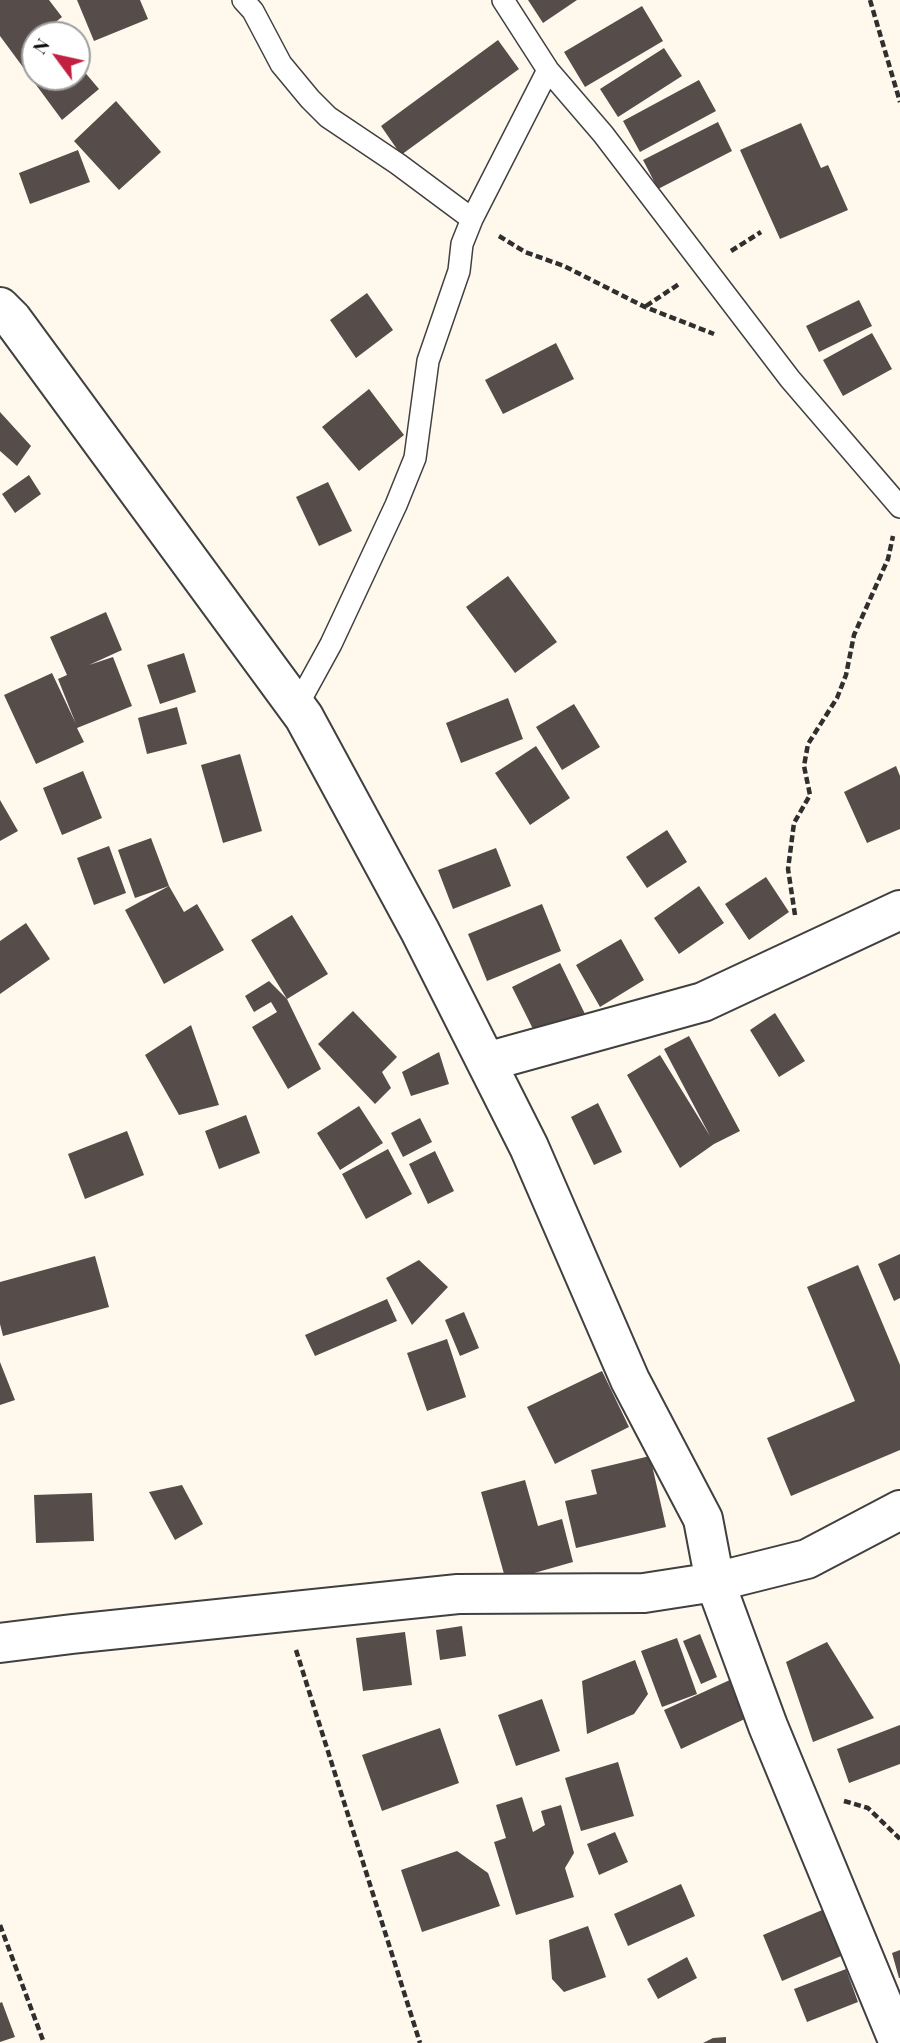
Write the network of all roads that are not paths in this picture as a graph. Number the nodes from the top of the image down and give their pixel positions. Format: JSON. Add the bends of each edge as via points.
{"nodes":[{"id":1,"x":243,"y":0,"type":"edge"},
{"id":2,"x":503,"y":0,"type":"edge"},
{"id":3,"x":548,"y":70,"type":"junction"},
{"id":4,"x":472,"y":219,"type":"junction"},
{"id":5,"x":0,"y":307,"type":"edge"},
{"id":6,"x":900,"y":507,"type":"edge"},
{"id":7,"x":297,"y":706,"type":"junction"},
{"id":8,"x":900,"y":910,"type":"edge"},
{"id":9,"x":486,"y":1062,"type":"junction"},
{"id":10,"x":900,"y":1510,"type":"edge"},
{"id":11,"x":715,"y":1582,"type":"junction"},
{"id":12,"x":0,"y":1643,"type":"edge"},
{"id":13,"x":899,"y":2043,"type":"edge"}],
"edges":[{"from":1,"to":4,"type":"lane","via":[[281,64],[319,108]]},
{"from":2,"to":3,"type":"lane"},
{"from":3,"to":4,"type":"lane"},
{"from":3,"to":6,"type":"lane","via":[[603,134],[790,379]]},
{"from":4,"to":7,"type":"lane","via":[[428,360],[415,458],[331,644]]},
{"from":5,"to":7,"type":"street"},
{"from":7,"to":9,"type":"street"},
{"from":8,"to":9,"type":"street","via":[[703,1002]]},
{"from":9,"to":11,"type":"street","via":[[529,1147],[630,1380],[703,1519]]},
{"from":10,"to":11,"type":"street","via":[[807,1559]]},
{"from":11,"to":12,"type":"street","via":[[644,1593],[458,1594]]},
{"from":11,"to":13,"type":"street","via":[[792,1785]]}]}
